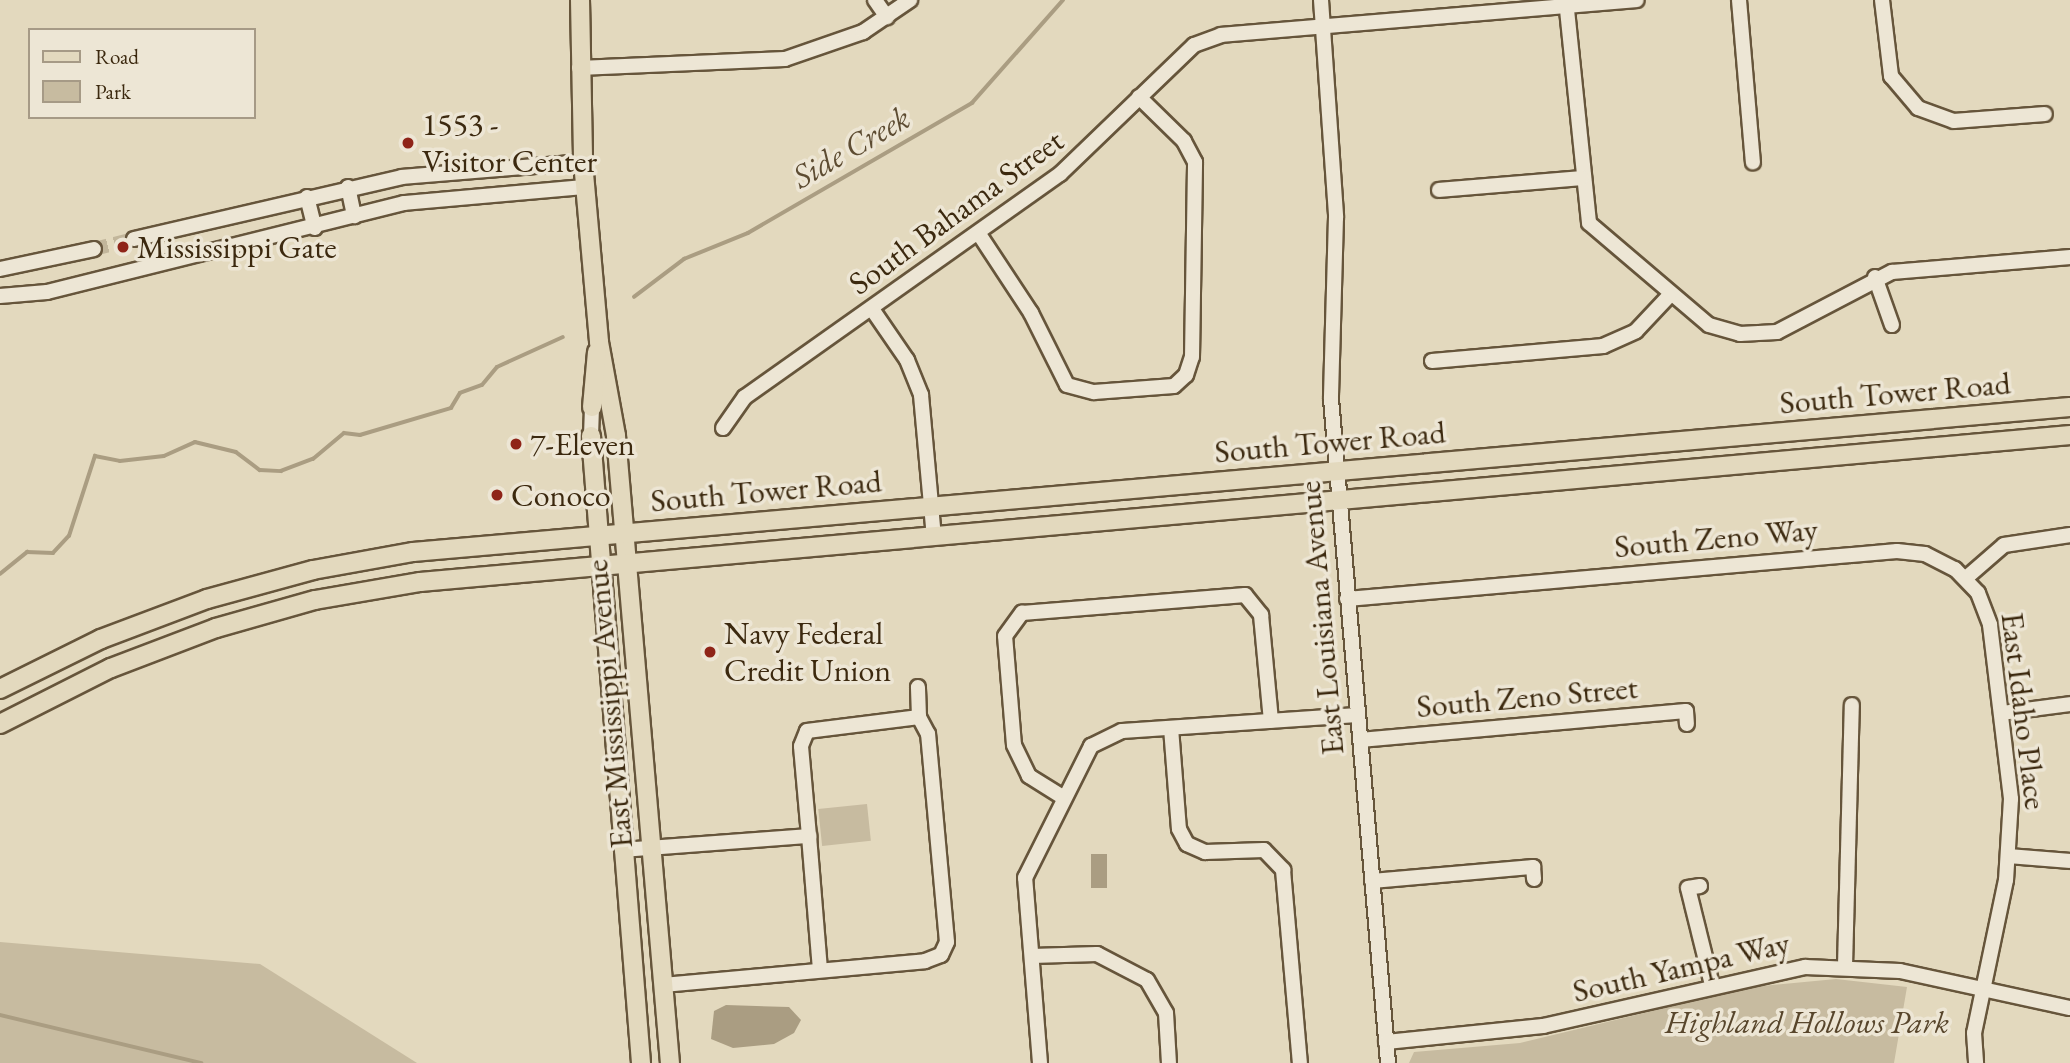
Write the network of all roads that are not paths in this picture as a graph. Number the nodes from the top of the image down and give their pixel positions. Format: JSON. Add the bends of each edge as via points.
{"nodes":[{"id":1,"x":580,"y":0,"type":"edge"},
{"id":2,"x":875,"y":0,"type":"edge"},
{"id":3,"x":910,"y":0,"type":"edge"},
{"id":4,"x":1321,"y":0,"type":"edge"},
{"id":5,"x":1637,"y":0,"type":"edge"},
{"id":6,"x":1739,"y":0,"type":"edge"},
{"id":7,"x":1882,"y":0,"type":"edge"},
{"id":8,"x":1566,"y":3,"type":"edge"},
{"id":9,"x":887,"y":17,"type":"junction"},
{"id":10,"x":1323,"y":26,"type":"junction"},
{"id":11,"x":579,"y":68,"type":"junction"},
{"id":12,"x":1139,"y":97,"type":"junction"},
{"id":13,"x":2045,"y":114,"type":"dead end"},
{"id":14,"x":583,"y":162,"type":"junction"},
{"id":15,"x":1753,"y":163,"type":"dead end"},
{"id":16,"x":1581,"y":178,"type":"junction"},
{"id":17,"x":348,"y":187,"type":"junction"},
{"id":18,"x":586,"y":187,"type":"junction"},
{"id":19,"x":1439,"y":190,"type":"dead end"},
{"id":20,"x":307,"y":197,"type":"junction"},
{"id":21,"x":354,"y":216,"type":"junction"},
{"id":22,"x":314,"y":228,"type":"junction"},
{"id":23,"x":979,"y":234,"type":"junction"},
{"id":24,"x":134,"y":239,"type":"tunnel mouth"},
{"id":25,"x":93,"y":249,"type":"tunnel mouth"},
{"id":26,"x":2070,"y":257,"type":"edge"},
{"id":27,"x":0,"y":268,"type":"edge"},
{"id":28,"x":1875,"y":277,"type":"junction"},
{"id":29,"x":0,"y":296,"type":"edge"},
{"id":30,"x":1670,"y":296,"type":"junction"},
{"id":31,"x":872,"y":309,"type":"junction"},
{"id":32,"x":1892,"y":325,"type":"dead end"},
{"id":33,"x":599,"y":342,"type":"junction"},
{"id":34,"x":1432,"y":361,"type":"dead end"},
{"id":35,"x":592,"y":407,"type":"joint"},
{"id":36,"x":2070,"y":407,"type":"edge"},
{"id":37,"x":723,"y":428,"type":"dead end"},
{"id":38,"x":2070,"y":435,"type":"edge"},
{"id":39,"x":591,"y":436,"type":"joint"},
{"id":40,"x":1336,"y":471,"type":"junction"},
{"id":41,"x":1339,"y":502,"type":"junction"},
{"id":42,"x":931,"y":507,"type":"junction"},
{"id":43,"x":624,"y":534,"type":"junction"},
{"id":44,"x":2070,"y":535,"type":"edge"},
{"id":45,"x":596,"y":536,"type":"junction"},
{"id":46,"x":934,"y":537,"type":"junction"},
{"id":47,"x":381,"y":557,"type":"junction"},
{"id":48,"x":626,"y":564,"type":"junction"},
{"id":49,"x":598,"y":566,"type":"junction"},
{"id":50,"x":1966,"y":578,"type":"junction"},
{"id":51,"x":1347,"y":598,"type":"junction"},
{"id":52,"x":278,"y":610,"type":"junction"},
{"id":53,"x":918,"y":687,"type":"dead end"},
{"id":54,"x":0,"y":689,"type":"edge"},
{"id":55,"x":2070,"y":704,"type":"edge"},
{"id":56,"x":1852,"y":705,"type":"dead end"},
{"id":57,"x":2002,"y":713,"type":"junction"},
{"id":58,"x":1357,"y":715,"type":"junction"},
{"id":59,"x":919,"y":717,"type":"junction"},
{"id":60,"x":1270,"y":721,"type":"junction"},
{"id":61,"x":0,"y":724,"type":"edge"},
{"id":62,"x":1687,"y":724,"type":"dead end"},
{"id":63,"x":1171,"y":728,"type":"junction"},
{"id":64,"x":1360,"y":740,"type":"junction"},
{"id":65,"x":1061,"y":796,"type":"junction"},
{"id":66,"x":808,"y":836,"type":"junction"},
{"id":67,"x":651,"y":847,"type":"junction"},
{"id":68,"x":622,"y":850,"type":"junction"},
{"id":69,"x":2009,"y":856,"type":"junction"},
{"id":70,"x":2070,"y":861,"type":"edge"},
{"id":71,"x":1534,"y":879,"type":"dead end"},
{"id":72,"x":1372,"y":881,"type":"junction"},
{"id":73,"x":1700,"y":886,"type":"dead end"},
{"id":74,"x":1032,"y":956,"type":"junction"},
{"id":75,"x":1845,"y":966,"type":"junction"},
{"id":76,"x":820,"y":969,"type":"junction"},
{"id":77,"x":663,"y":985,"type":"junction"},
{"id":78,"x":1712,"y":985,"type":"junction"},
{"id":79,"x":1983,"y":989,"type":"junction"},
{"id":80,"x":2070,"y":1008,"type":"edge"},
{"id":81,"x":1386,"y":1042,"type":"junction"},
{"id":82,"x":640,"y":1063,"type":"edge"},
{"id":83,"x":670,"y":1063,"type":"edge"},
{"id":84,"x":1040,"y":1063,"type":"edge"},
{"id":85,"x":1169,"y":1063,"type":"edge"},
{"id":86,"x":1300,"y":1063,"type":"edge"},
{"id":87,"x":1388,"y":1063,"type":"edge"},
{"id":88,"x":1976,"y":1063,"type":"edge"}],
"edges":[{"from":1,"to":11,"type":"main road","name":"East Mississippi Avenue"},
{"from":2,"to":9,"type":"street"},
{"from":3,"to":9,"type":"street"},
{"from":4,"to":10,"type":"street","name":"East Louisiana Avenue"},
{"from":5,"to":8,"type":"street","name":"South Bahama Street"},
{"from":6,"to":15,"type":"street"},
{"from":7,"to":13,"type":"street","via":[[1891,76],[1918,108],[1954,121]]},
{"from":8,"to":10,"type":"street","name":"South Bahama Street"},
{"from":8,"to":16,"type":"street"},
{"from":9,"to":11,"type":"street","via":[[838,43],[785,59]]},
{"from":10,"to":12,"type":"street","name":"South Bahama Street","via":[[1207,39],[1179,55]]},
{"from":10,"to":40,"type":"street","name":"East Louisiana Avenue","via":[[1336,204],[1328,351]]},
{"from":11,"to":14,"type":"main road","name":"East Mississippi Avenue"},
{"from":12,"to":23,"type":"street","name":"South Bahama Street","via":[[1060,174]]},
{"from":12,"to":23,"type":"street","via":[[1184,141],[1195,162],[1192,357],[1186,375],[1174,386],[1121,390],[1067,385],[1031,313]]},
{"from":14,"to":17,"type":"street","via":[[418,174]]},
{"from":14,"to":18,"type":"main road","name":"East Mississippi Avenue"},
{"from":16,"to":19,"type":"street"},
{"from":16,"to":30,"type":"street","via":[[1594,231]]},
{"from":17,"to":20,"type":"street"},
{"from":17,"to":21,"type":"street"},
{"from":18,"to":21,"type":"street","via":[[420,201]]},
{"from":18,"to":33,"type":"main road","name":"East Mississippi Avenue"},
{"from":20,"to":22,"type":"street"},
{"from":20,"to":24,"type":"street"},
{"from":21,"to":22,"type":"street"},
{"from":22,"to":29,"type":"street","via":[[47,292]]},
{"from":23,"to":31,"type":"street","name":"South Bahama Street"},
{"from":25,"to":27,"type":"street"},
{"from":26,"to":28,"type":"street"},
{"from":28,"to":30,"type":"street","via":[[1797,325],[1756,335],[1709,325]]},
{"from":28,"to":32,"type":"street"},
{"from":30,"to":34,"type":"street","via":[[1636,331],[1603,346]]},
{"from":31,"to":37,"type":"street","name":"South Bahama Street","via":[[745,397]]},
{"from":31,"to":42,"type":"street","via":[[907,360],[921,394]]},
{"from":33,"to":35,"type":"main road","name":"East Mississippi Avenue"},
{"from":33,"to":43,"type":"main road","name":"East Mississippi Avenue"},
{"from":35,"to":39,"type":"street","name":"East Mississippi Avenue"},
{"from":36,"to":40,"type":"main road","name":"South Tower Road"},
{"from":38,"to":41,"type":"main road","name":"South Tower Road"},
{"from":39,"to":45,"type":"main road","name":"East Mississippi Avenue"},
{"from":40,"to":41,"type":"street","name":"East Louisiana Avenue"},
{"from":40,"to":42,"type":"main road","name":"South Tower Road"},
{"from":41,"to":46,"type":"main road","name":"South Tower Road"},
{"from":41,"to":51,"type":"street","name":"East Louisiana Avenue"},
{"from":42,"to":43,"type":"main road","name":"South Tower Road"},
{"from":42,"to":46,"type":"street"},
{"from":43,"to":45,"type":"main road","name":"South Tower Road"},
{"from":43,"to":48,"type":"main road","name":"East Mississippi Avenue"},
{"from":44,"to":50,"type":"street","via":[[2004,545]]},
{"from":45,"to":47,"type":"main road","name":"South Tower Road"},
{"from":45,"to":49,"type":"main road","name":"East Mississippi Avenue"},
{"from":46,"to":48,"type":"main road","name":"South Tower Road"},
{"from":47,"to":52,"type":"main road","via":[[370,579],[304,592]]},
{"from":47,"to":54,"type":"main road","name":"South Tower Road","via":[[207,599],[101,639]]},
{"from":48,"to":49,"type":"main road","name":"South Tower Road"},
{"from":48,"to":67,"type":"main road","name":"East Mississippi Avenue"},
{"from":49,"to":52,"type":"main road","name":"South Tower Road","via":[[420,582]]},
{"from":49,"to":68,"type":"main road","name":"East Mississippi Avenue"},
{"from":50,"to":51,"type":"street","name":"South Zeno Way","via":[[1939,559],[1897,551]]},
{"from":50,"to":57,"type":"street","name":"East Idaho Place","via":[[1990,625]]},
{"from":51,"to":58,"type":"street","name":"East Louisiana Avenue"},
{"from":52,"to":61,"type":"main road","via":[[131,659]]},
{"from":53,"to":59,"type":"street"},
{"from":55,"to":57,"type":"street"},
{"from":56,"to":75,"type":"street"},
{"from":57,"to":69,"type":"street","name":"East Idaho Place","via":[[2011,799]]},
{"from":58,"to":60,"type":"street"},
{"from":58,"to":64,"type":"street","name":"East Louisiana Avenue"},
{"from":59,"to":66,"type":"street","via":[[807,731],[801,746]]},
{"from":59,"to":76,"type":"street","via":[[928,734],[947,942],[941,955],[925,961]]},
{"from":60,"to":63,"type":"street"},
{"from":60,"to":65,"type":"street","via":[[1261,615],[1245,595],[1022,613],[1005,636],[1014,745],[1029,776]]},
{"from":62,"to":64,"type":"street","name":"South Zeno Street","via":[[1686,711]]},
{"from":63,"to":65,"type":"street","via":[[1102,738],[1083,755]]},
{"from":63,"to":86,"type":"street","via":[[1179,829],[1187,844],[1205,852],[1264,850],[1283,870]]},
{"from":64,"to":72,"type":"street","name":"East Louisiana Avenue"},
{"from":65,"to":74,"type":"street","via":[[1025,878]]},
{"from":66,"to":67,"type":"street"},
{"from":66,"to":76,"type":"street"},
{"from":67,"to":68,"type":"street"},
{"from":67,"to":77,"type":"main road","name":"East Mississippi Avenue"},
{"from":68,"to":82,"type":"main road","name":"East Mississippi Avenue"},
{"from":69,"to":70,"type":"street"},
{"from":69,"to":79,"type":"street","name":"East Idaho Place"},
{"from":71,"to":72,"type":"street","via":[[1533,867]]},
{"from":72,"to":81,"type":"street","name":"East Louisiana Avenue"},
{"from":73,"to":78,"type":"street","via":[[1688,888]]},
{"from":74,"to":84,"type":"street"},
{"from":74,"to":85,"type":"street","via":[[1097,954],[1147,980],[1166,1013]]},
{"from":75,"to":78,"type":"street","name":"South Yampa Way","via":[[1784,969]]},
{"from":75,"to":79,"type":"street","name":"South Yampa Way"},
{"from":76,"to":77,"type":"street"},
{"from":77,"to":83,"type":"main road","name":"East Mississippi Avenue"},
{"from":78,"to":81,"type":"street","name":"South Yampa Way","via":[[1543,1026]]},
{"from":79,"to":80,"type":"street","name":"South Yampa Way"},
{"from":79,"to":88,"type":"street","name":"East Idaho Place","via":[[1974,1033]]},
{"from":81,"to":87,"type":"street","name":"East Louisiana Avenue"}]}
